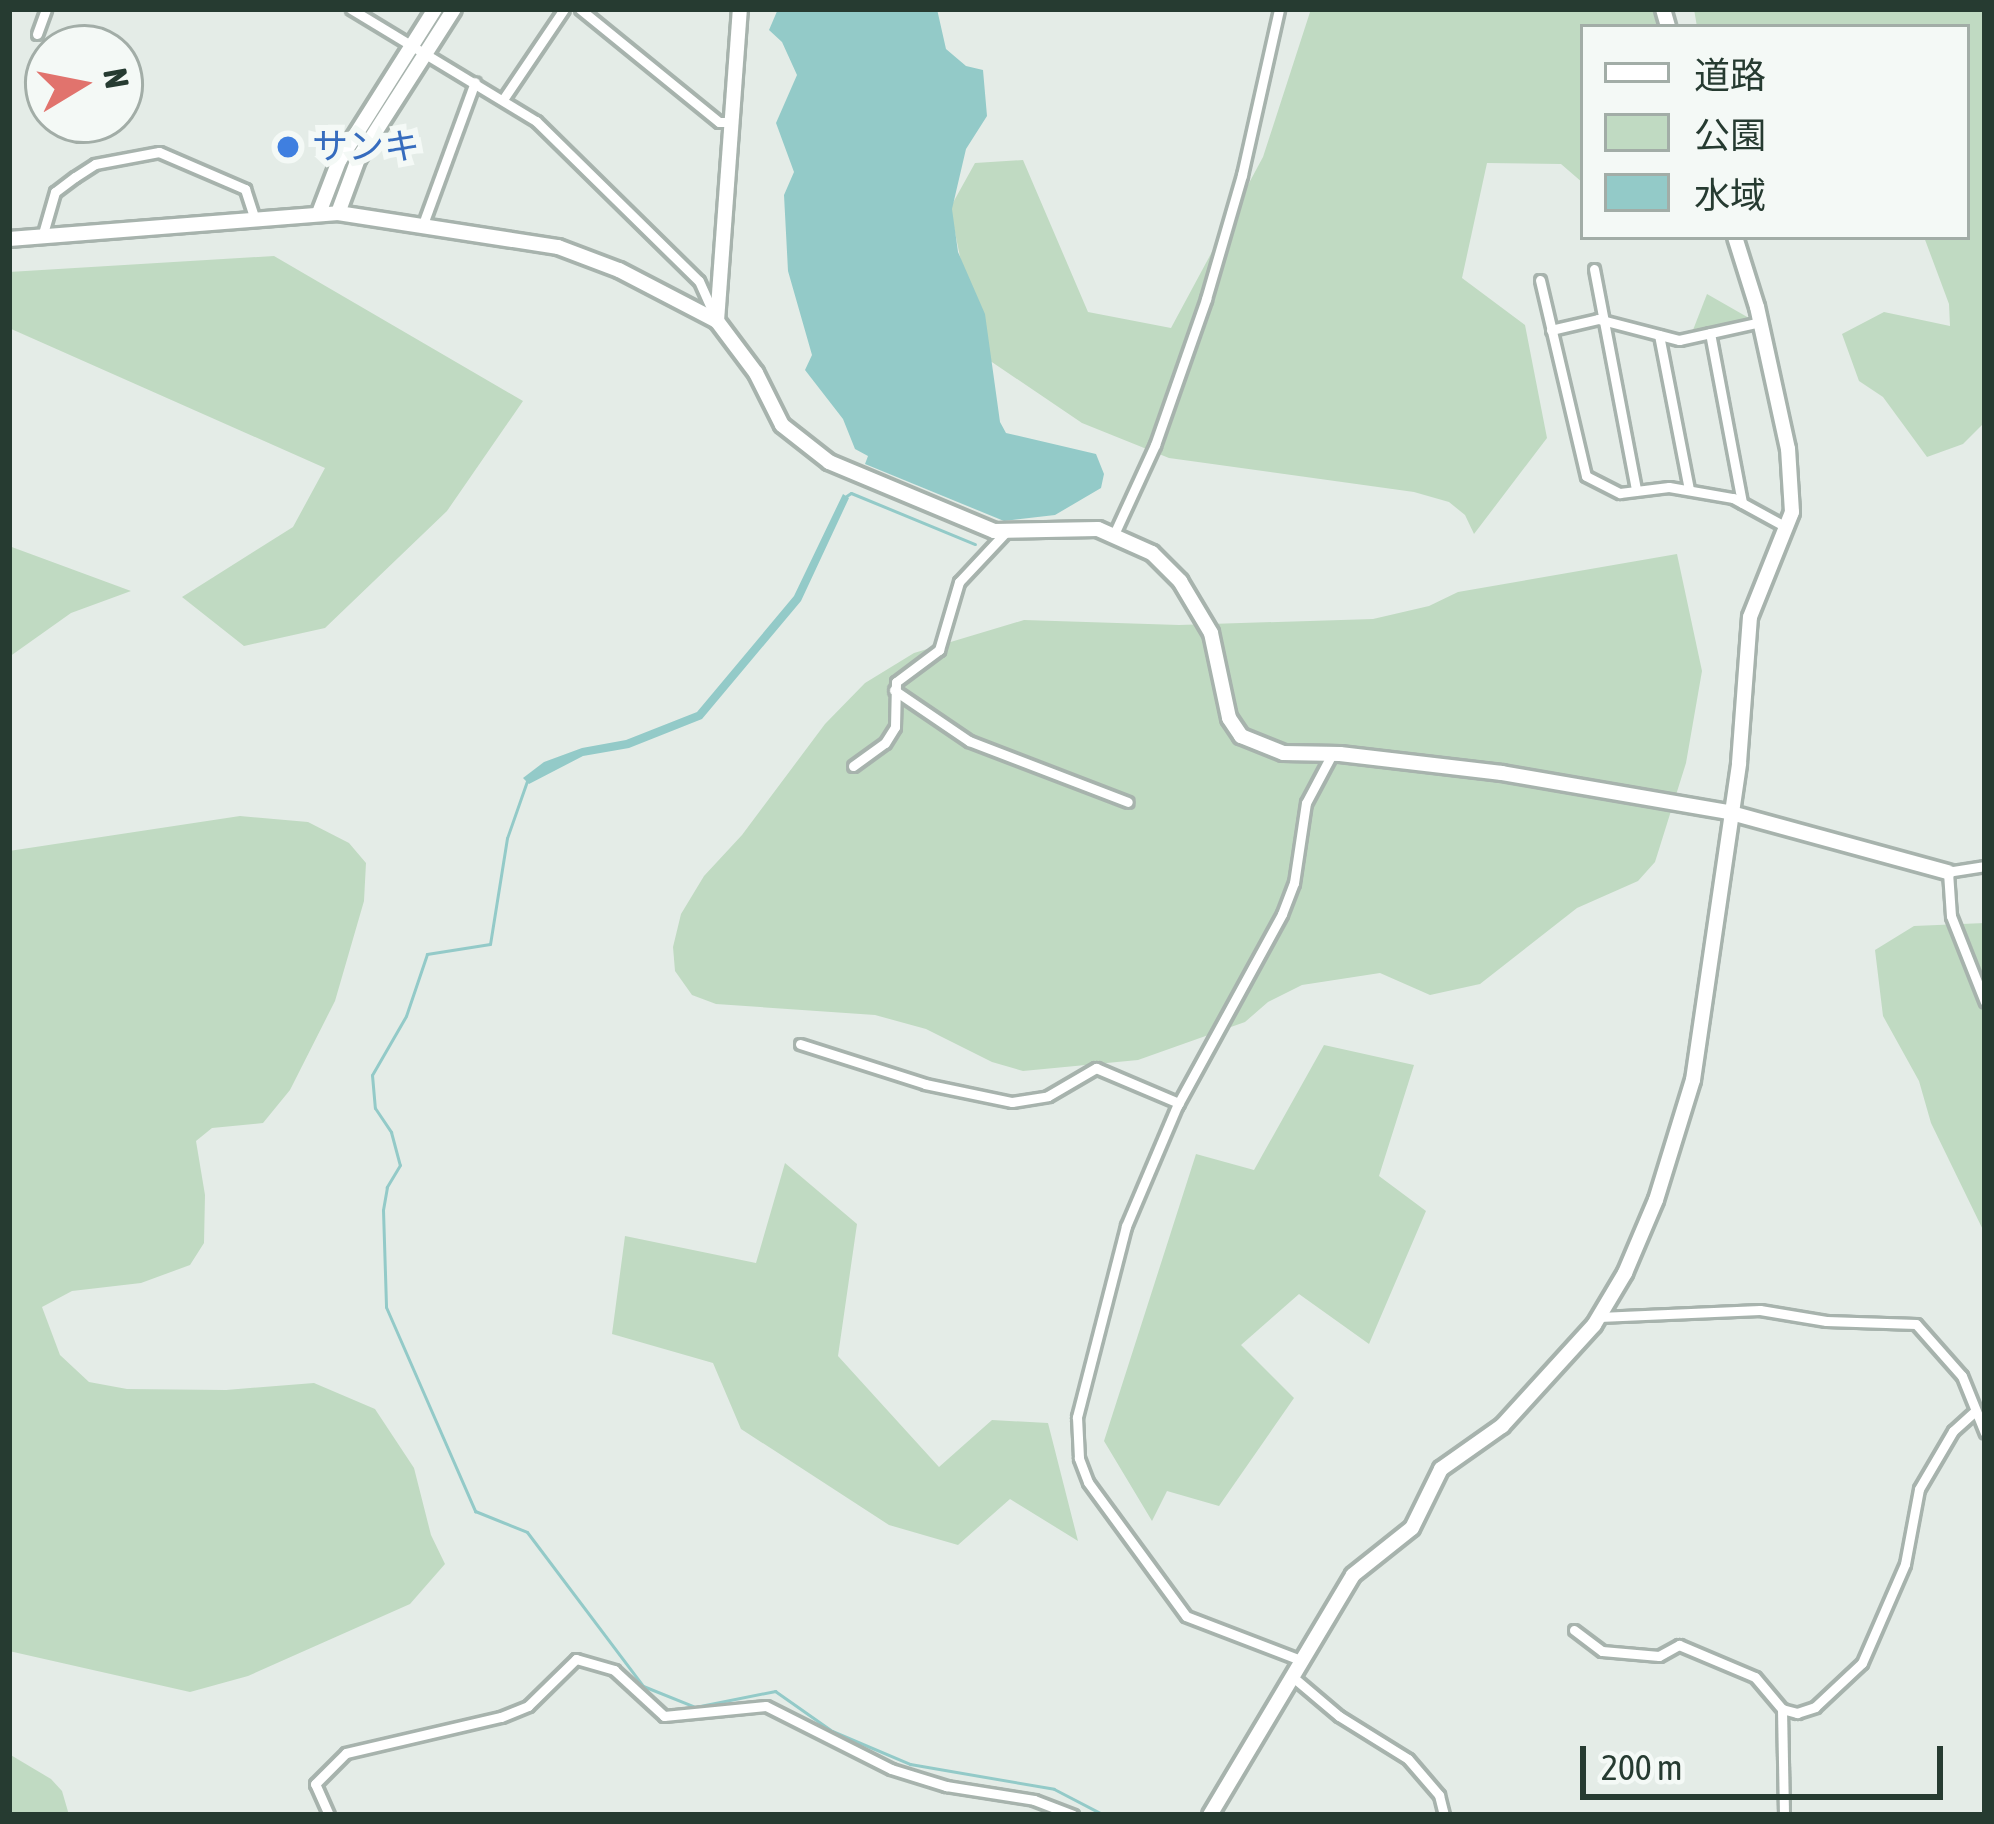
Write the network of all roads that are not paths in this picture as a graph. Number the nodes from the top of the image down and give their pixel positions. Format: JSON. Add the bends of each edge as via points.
{"nodes":[{"id":1,"x":351,"y":9,"type":"edge"},
{"id":2,"x":435,"y":9,"type":"edge"},
{"id":3,"x":454,"y":9,"type":"edge"},
{"id":4,"x":564,"y":9,"type":"edge"},
{"id":5,"x":580,"y":9,"type":"edge"},
{"id":6,"x":740,"y":9,"type":"edge"},
{"id":7,"x":1279,"y":9,"type":"edge"},
{"id":8,"x":417,"y":51,"type":"junction"},
{"id":9,"x":475,"y":82,"type":"junction"},
{"id":10,"x":504,"y":98,"type":"junction"},
{"id":11,"x":732,"y":122,"type":"junction"},
{"id":12,"x":320,"y":213,"type":"junction"},
{"id":13,"x":338,"y":213,"type":"junction"},
{"id":14,"x":255,"y":220,"type":"junction"},
{"id":15,"x":423,"y":224,"type":"junction"},
{"id":16,"x":42,"y":237,"type":"junction"},
{"id":17,"x":9,"y":239,"type":"edge"},
{"id":18,"x":1736,"y":240,"type":"edge"},
{"id":19,"x":1594,"y":269,"type":"dead end"},
{"id":20,"x":1540,"y":280,"type":"dead end"},
{"id":21,"x":717,"y":321,"type":"junction"},
{"id":22,"x":1604,"y":321,"type":"junction"},
{"id":23,"x":1760,"y":322,"type":"junction"},
{"id":24,"x":1551,"y":330,"type":"junction"},
{"id":25,"x":1710,"y":333,"type":"junction"},
{"id":26,"x":1659,"y":335,"type":"junction"},
{"id":27,"x":1636,"y":489,"type":"junction"},
{"id":28,"x":1689,"y":490,"type":"junction"},
{"id":29,"x":1742,"y":502,"type":"junction"},
{"id":30,"x":1786,"y":526,"type":"junction"},
{"id":31,"x":1006,"y":532,"type":"junction"},
{"id":32,"x":1115,"y":532,"type":"junction"},
{"id":33,"x":894,"y":690,"type":"junction"},
{"id":34,"x":1332,"y":754,"type":"junction"},
{"id":35,"x":853,"y":766,"type":"dead end"},
{"id":36,"x":1128,"y":802,"type":"dead end"},
{"id":37,"x":1728,"y":812,"type":"junction"},
{"id":38,"x":1985,"y":866,"type":"edge"},
{"id":39,"x":1948,"y":872,"type":"junction"},
{"id":40,"x":1985,"y":1002,"type":"edge"},
{"id":41,"x":800,"y":1044,"type":"dead end"},
{"id":42,"x":1179,"y":1103,"type":"junction"},
{"id":43,"x":1599,"y":1317,"type":"junction"},
{"id":44,"x":1976,"y":1411,"type":"junction"},
{"id":45,"x":1985,"y":1433,"type":"edge"},
{"id":46,"x":1574,"y":1630,"type":"dead end"},
{"id":47,"x":1304,"y":1662,"type":"junction"},
{"id":48,"x":1294,"y":1678,"type":"junction"},
{"id":49,"x":1782,"y":1708,"type":"junction"},
{"id":50,"x":328,"y":1815,"type":"edge"},
{"id":51,"x":1073,"y":1815,"type":"edge"},
{"id":52,"x":1210,"y":1815,"type":"edge"},
{"id":53,"x":1444,"y":1815,"type":"edge"},
{"id":54,"x":1784,"y":1815,"type":"edge"}],
"edges":[{"from":1,"to":8,"type":"street"},
{"from":2,"to":8,"type":"street"},
{"from":3,"to":8,"type":"street"},
{"from":4,"to":10,"type":"street"},
{"from":5,"to":11,"type":"street","via":[[719,122]]},
{"from":6,"to":11,"type":"street"},
{"from":7,"to":32,"type":"street","via":[[1206,299]]},
{"from":8,"to":9,"type":"street"},
{"from":8,"to":12,"type":"street","via":[[339,161]]},
{"from":8,"to":13,"type":"street"},
{"from":9,"to":10,"type":"street"},
{"from":9,"to":15,"type":"street"},
{"from":10,"to":21,"type":"street","via":[[699,281]]},
{"from":11,"to":21,"type":"street"},
{"from":12,"to":13,"type":"street"},
{"from":12,"to":14,"type":"street"},
{"from":13,"to":15,"type":"street"},
{"from":14,"to":16,"type":"street"},
{"from":14,"to":16,"type":"street","via":[[245,189],[158,152],[95,164],[75,177],[56,192]]},
{"from":15,"to":21,"type":"street","via":[[558,248]]},
{"from":16,"to":17,"type":"street"},
{"from":18,"to":23,"type":"street"},
{"from":19,"to":22,"type":"street"},
{"from":20,"to":24,"type":"street"},
{"from":21,"to":31,"type":"street","via":[[782,425],[809,449]]},
{"from":22,"to":24,"type":"street"},
{"from":22,"to":26,"type":"street"},
{"from":22,"to":27,"type":"street"},
{"from":23,"to":25,"type":"street"},
{"from":23,"to":30,"type":"street","via":[[1788,449]]},
{"from":24,"to":27,"type":"street","via":[[1586,476],[1620,493]]},
{"from":25,"to":26,"type":"street"},
{"from":25,"to":29,"type":"street"},
{"from":26,"to":28,"type":"street"},
{"from":27,"to":28,"type":"street"},
{"from":28,"to":29,"type":"street"},
{"from":29,"to":30,"type":"street"},
{"from":30,"to":37,"type":"street","via":[[1750,617]]},
{"from":31,"to":32,"type":"street"},
{"from":31,"to":33,"type":"street","via":[[959,582],[939,650]]},
{"from":32,"to":34,"type":"street","via":[[1180,581],[1211,633],[1240,736],[1282,754]]},
{"from":33,"to":35,"type":"street","via":[[896,727]]},
{"from":33,"to":36,"type":"street","via":[[969,741]]},
{"from":34,"to":37,"type":"street"},
{"from":34,"to":42,"type":"street","via":[[1306,803],[1282,914]]},
{"from":37,"to":39,"type":"street"},
{"from":37,"to":43,"type":"street","via":[[1693,1080],[1656,1200]]},
{"from":38,"to":39,"type":"street"},
{"from":39,"to":40,"type":"street","via":[[1951,916]]},
{"from":41,"to":42,"type":"street","via":[[1012,1102],[1030,1103],[1096,1068]]},
{"from":42,"to":47,"type":"street","via":[[1126,1226],[1097,1328],[1077,1417],[1079,1458],[1108,1514],[1186,1616]]},
{"from":43,"to":44,"type":"street","via":[[1760,1310],[1916,1324],[1962,1376]]},
{"from":43,"to":47,"type":"street","via":[[1502,1426],[1441,1469],[1412,1528],[1353,1575]]},
{"from":44,"to":45,"type":"street"},
{"from":44,"to":49,"type":"street","via":[[1953,1431],[1918,1489],[1905,1564],[1862,1663],[1815,1708]]},
{"from":46,"to":49,"type":"street","via":[[1602,1651],[1659,1656],[1679,1645],[1755,1677]]},
{"from":47,"to":48,"type":"street"},
{"from":48,"to":52,"type":"street"},
{"from":48,"to":53,"type":"street","via":[[1408,1759],[1439,1796]]},
{"from":49,"to":54,"type":"street"},
{"from":50,"to":51,"type":"street","via":[[315,1784],[346,1754],[502,1717],[528,1706],[576,1659],[614,1670],[664,1716],[766,1706],[891,1769]]}]}
